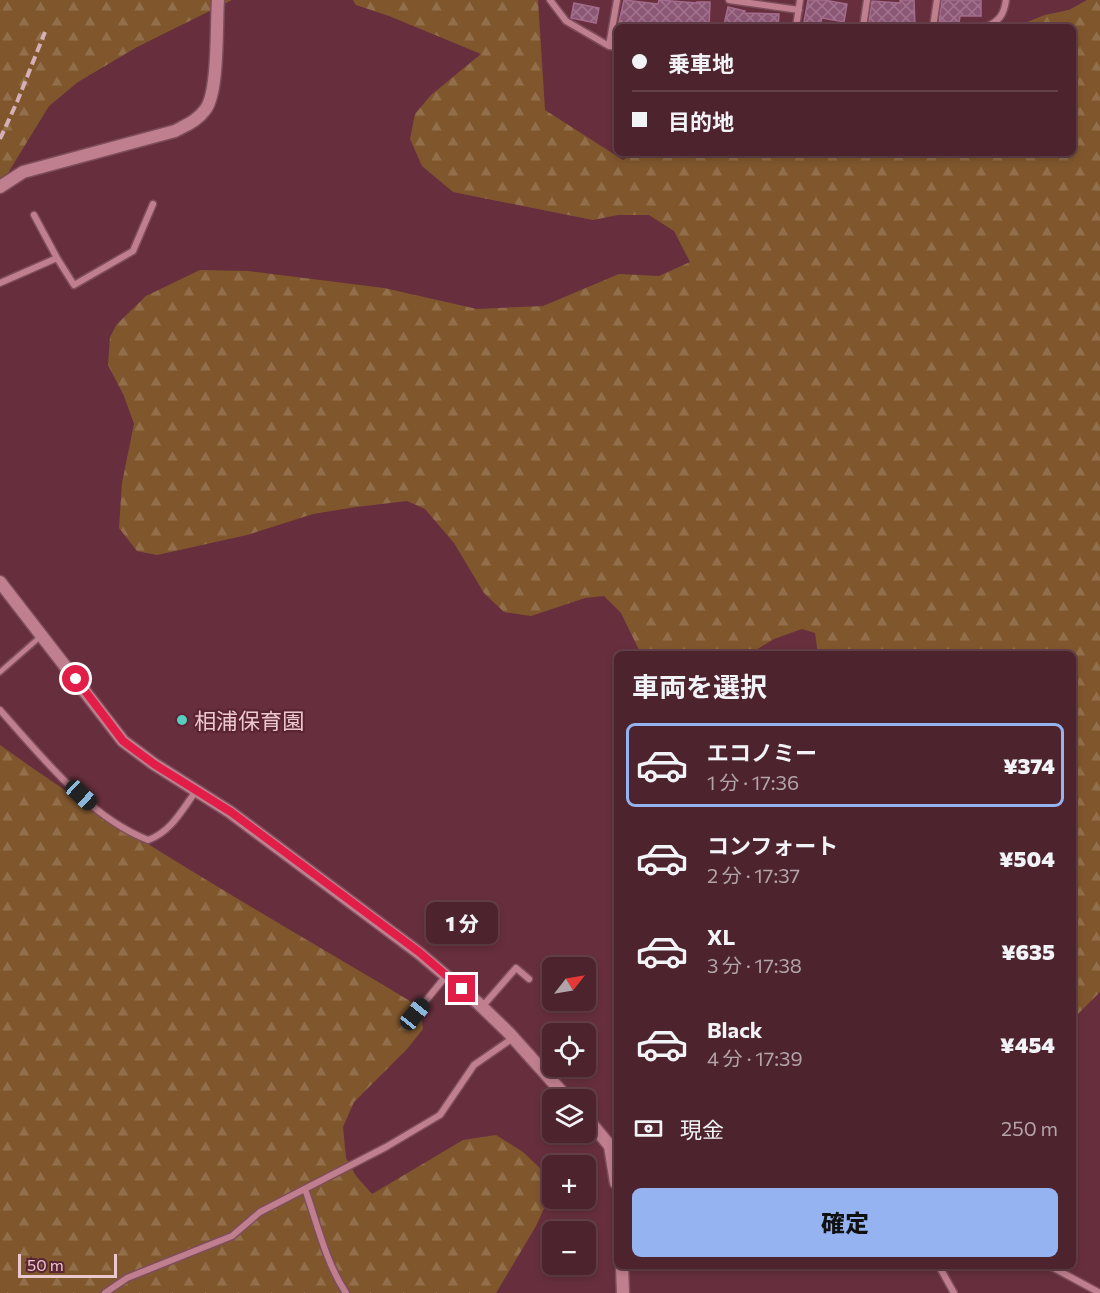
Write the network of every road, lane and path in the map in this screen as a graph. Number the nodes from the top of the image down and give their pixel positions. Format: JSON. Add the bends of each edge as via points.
{"nodes":[{"id":1,"x":218,"y":0,"type":"edge"},
{"id":2,"x":550,"y":0,"type":"edge"},
{"id":3,"x":617,"y":0,"type":"edge"},
{"id":4,"x":729,"y":0,"type":"edge"},
{"id":5,"x":800,"y":0,"type":"edge"},
{"id":6,"x":867,"y":0,"type":"edge"},
{"id":7,"x":937,"y":0,"type":"edge"},
{"id":8,"x":1006,"y":0,"type":"edge"},
{"id":9,"x":799,"y":10,"type":"junction"},
{"id":10,"x":615,"y":24,"type":"edge"},
{"id":11,"x":797,"y":24,"type":"edge"},
{"id":12,"x":863,"y":24,"type":"edge"},
{"id":13,"x":933,"y":24,"type":"edge"},
{"id":14,"x":993,"y":24,"type":"edge"},
{"id":15,"x":613,"y":46,"type":"edge"},
{"id":16,"x":0,"y":187,"type":"edge"},
{"id":17,"x":153,"y":204,"type":"dead end"},
{"id":18,"x":34,"y":215,"type":"dead end"},
{"id":19,"x":57,"y":258,"type":"junction"},
{"id":20,"x":0,"y":283,"type":"edge"},
{"id":21,"x":0,"y":582,"type":"edge"},
{"id":22,"x":42,"y":635,"type":"junction"},
{"id":23,"x":0,"y":672,"type":"edge"},
{"id":24,"x":0,"y":710,"type":"edge"},
{"id":25,"x":196,"y":790,"type":"junction"},
{"id":26,"x":446,"y":976,"type":"junction"},
{"id":27,"x":529,"y":979,"type":"dead end"},
{"id":28,"x":482,"y":1007,"type":"junction"},
{"id":29,"x":415,"y":1014,"type":"dead end"},
{"id":30,"x":513,"y":1038,"type":"junction"},
{"id":31,"x":559,"y":1089,"type":"edge"},
{"id":32,"x":596,"y":1129,"type":"edge"},
{"id":33,"x":614,"y":1171,"type":"edge"},
{"id":34,"x":305,"y":1189,"type":"junction"},
{"id":35,"x":622,"y":1269,"type":"edge"},
{"id":36,"x":941,"y":1269,"type":"edge"},
{"id":37,"x":1055,"y":1269,"type":"edge"},
{"id":38,"x":1090,"y":1288,"type":"junction"},
{"id":39,"x":1100,"y":1288,"type":"edge"},
{"id":40,"x":105,"y":1293,"type":"edge"},
{"id":41,"x":346,"y":1293,"type":"edge"},
{"id":42,"x":623,"y":1293,"type":"edge"},
{"id":43,"x":954,"y":1293,"type":"edge"},
{"id":44,"x":1100,"y":1293,"type":"edge"}],
"edges":[{"from":1,"to":16,"type":"street","via":[[213,89],[207,108],[195,121],[175,131],[23,172]]},
{"from":2,"to":15,"type":"street","via":[[566,21]]},
{"from":3,"to":10,"type":"street"},
{"from":4,"to":9,"type":"street"},
{"from":5,"to":9,"type":"street"},
{"from":6,"to":12,"type":"street"},
{"from":7,"to":13,"type":"street"},
{"from":8,"to":14,"type":"street","via":[[1004,11]]},
{"from":9,"to":11,"type":"street"},
{"from":17,"to":19,"type":"street","via":[[133,251],[74,285]]},
{"from":18,"to":19,"type":"street"},
{"from":19,"to":20,"type":"street"},
{"from":21,"to":22,"type":"street"},
{"from":22,"to":23,"type":"lane"},
{"from":22,"to":25,"type":"street","via":[[123,741]]},
{"from":24,"to":25,"type":"street","via":[[52,768],[128,832],[148,840],[160,836]]},
{"from":25,"to":26,"type":"street","via":[[231,812]]},
{"from":26,"to":28,"type":"street"},
{"from":26,"to":29,"type":"street"},
{"from":27,"to":28,"type":"street","via":[[516,968]]},
{"from":28,"to":30,"type":"street"},
{"from":30,"to":31,"type":"street"},
{"from":30,"to":34,"type":"street","via":[[474,1065],[440,1115]]},
{"from":32,"to":33,"type":"street","via":[[610,1146]]},
{"from":34,"to":40,"type":"street","via":[[260,1212],[232,1236],[127,1278]]},
{"from":34,"to":41,"type":"street","via":[[328,1256]]},
{"from":35,"to":42,"type":"street"},
{"from":36,"to":43,"type":"street"},
{"from":37,"to":38,"type":"street"},
{"from":38,"to":39,"type":"street"},
{"from":38,"to":44,"type":"street"}]}
